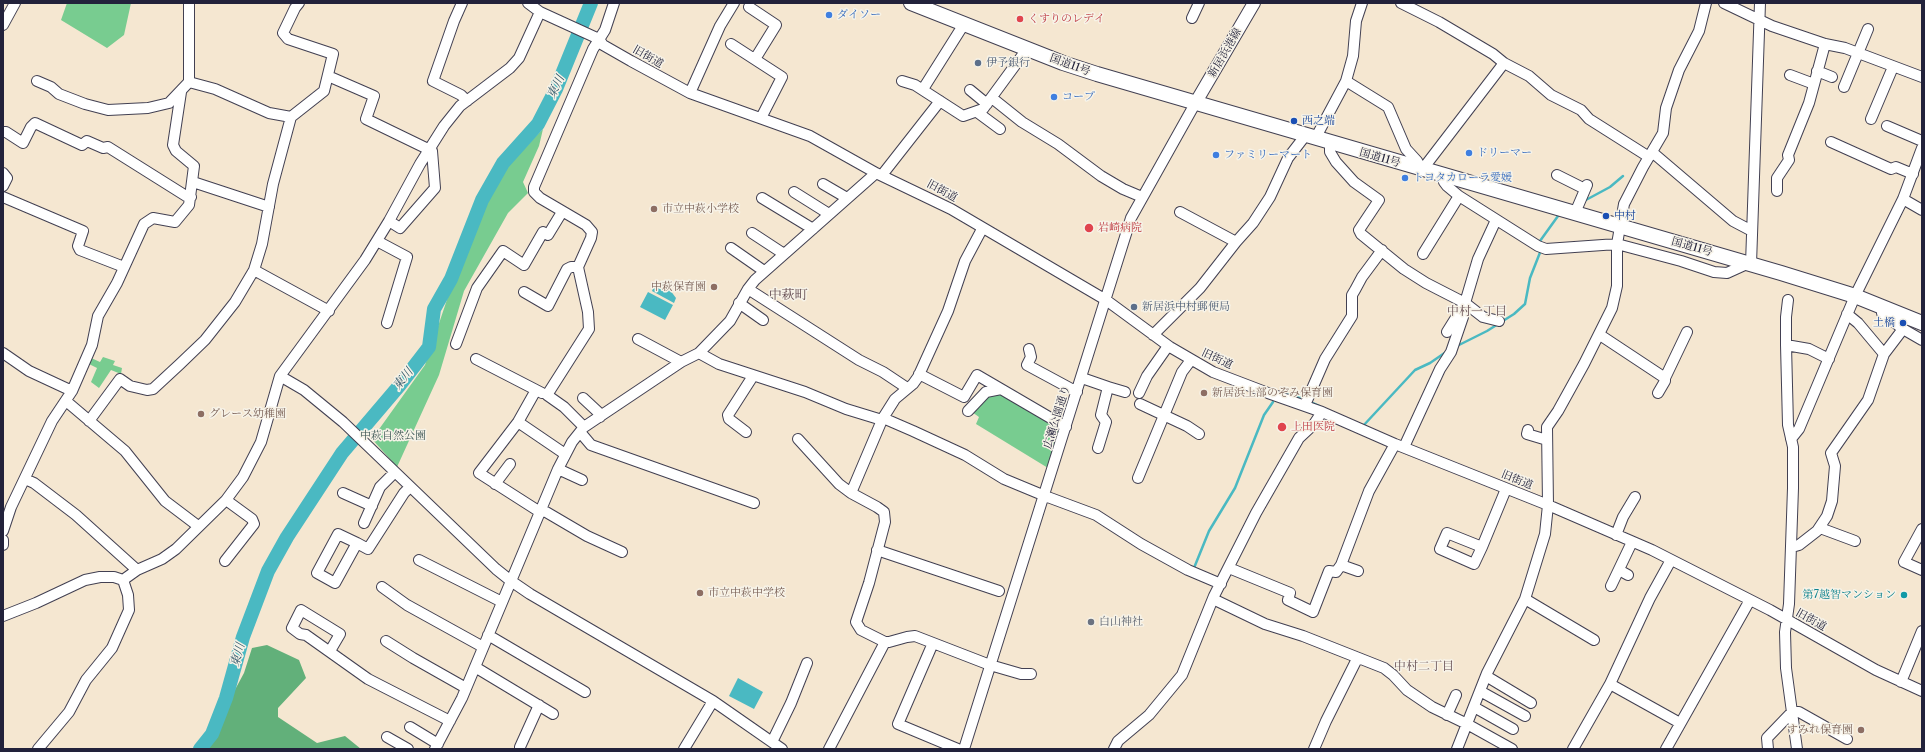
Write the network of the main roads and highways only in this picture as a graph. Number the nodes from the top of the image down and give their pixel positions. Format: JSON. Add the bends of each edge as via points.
{"nodes":[{"id":1,"x":911,"y":3,"type":"edge"},
{"id":2,"x":1254,"y":3,"type":"edge"},
{"id":3,"x":1196,"y":102,"type":"junction"},
{"id":4,"x":1922,"y":323,"type":"edge"}],
"edges":[{"from":1,"to":3,"type":"highway","name":"国道11号","via":[[1096,74]]},
{"from":2,"to":3,"type":"main road","name":"新居浜港線"},
{"from":3,"to":4,"type":"highway","name":"国道11号","via":[[1422,170],[1578,207],[1619,226],[1855,296]]}]}
